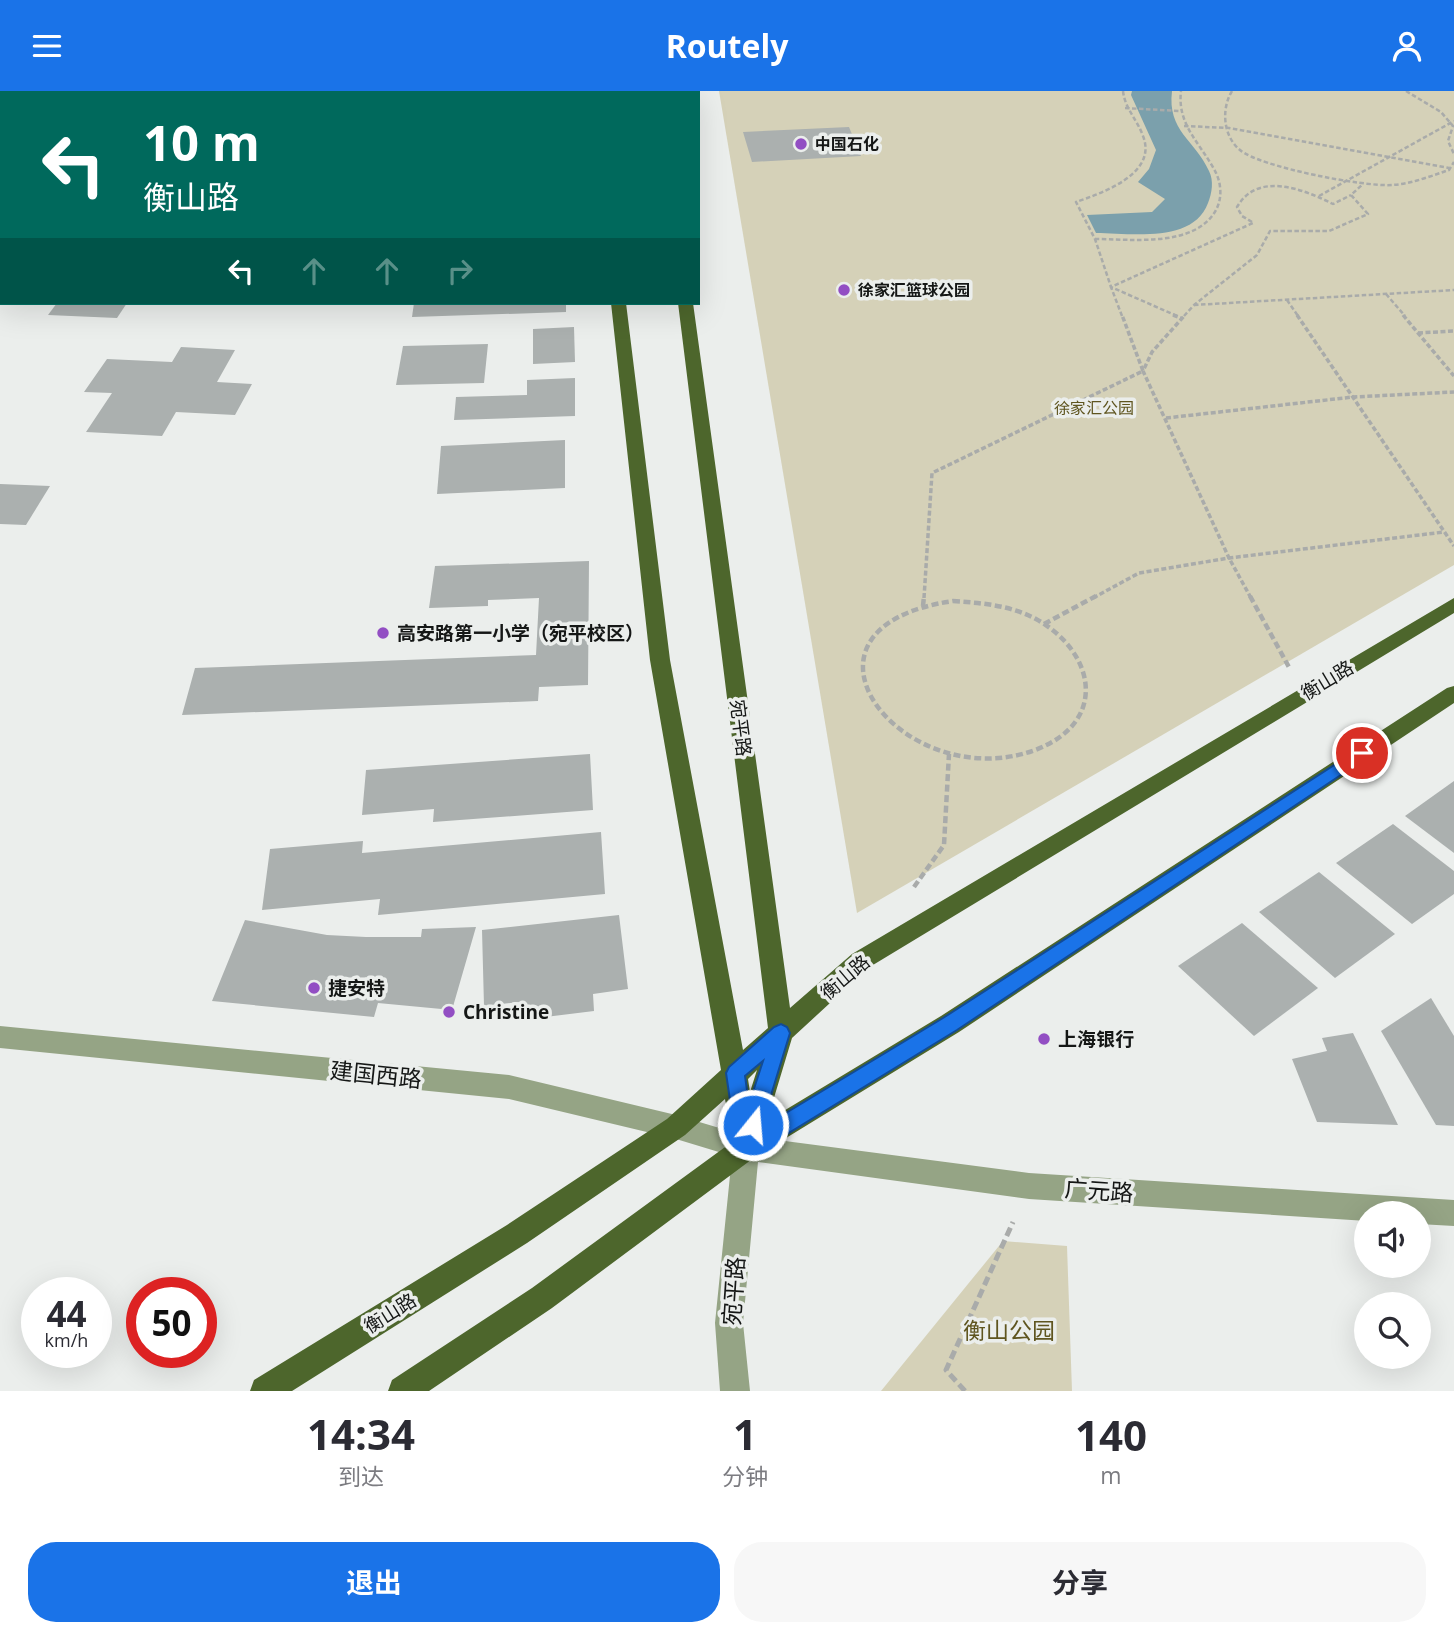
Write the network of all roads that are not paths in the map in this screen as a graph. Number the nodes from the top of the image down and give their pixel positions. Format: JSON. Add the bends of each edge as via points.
{"nodes":[{"id":1,"x":618,"y":305,"type":"edge"},
{"id":2,"x":685,"y":305,"type":"edge"},
{"id":3,"x":1454,"y":604,"type":"edge"},
{"id":4,"x":1454,"y":693,"type":"edge"},
{"id":5,"x":781,"y":1033,"type":"junction"},
{"id":6,"x":0,"y":1037,"type":"edge"},
{"id":7,"x":735,"y":1073,"type":"junction"},
{"id":8,"x":676,"y":1127,"type":"junction"},
{"id":9,"x":746,"y":1149,"type":"junction"},
{"id":10,"x":1454,"y":1213,"type":"edge"},
{"id":11,"x":265,"y":1391,"type":"edge"},
{"id":12,"x":403,"y":1391,"type":"edge"},
{"id":13,"x":735,"y":1391,"type":"edge"}],
"edges":[{"from":1,"to":7,"type":"main road","name":"宛平路","via":[[660,660]]},
{"from":2,"to":5,"type":"main road","name":"宛平路"},
{"from":3,"to":5,"type":"main road","name":"衡山路","via":[[860,961]]},
{"from":4,"to":9,"type":"main road","via":[[950,1024]]},
{"from":5,"to":7,"type":"main road","name":"衡山路"},
{"from":5,"to":9,"type":"main road","name":"宛平路"},
{"from":6,"to":8,"type":"street","name":"建国西路","via":[[509,1087]]},
{"from":7,"to":8,"type":"main road","name":"衡山路"},
{"from":7,"to":9,"type":"main road","name":"宛平路"},
{"from":8,"to":9,"type":"street","name":"建国西路"},
{"from":8,"to":11,"type":"main road","name":"衡山路","via":[[517,1234]]},
{"from":9,"to":10,"type":"street","name":"广元路","via":[[1029,1186]]},
{"from":9,"to":12,"type":"main road","via":[[542,1299]]},
{"from":9,"to":13,"type":"street","name":"宛平路","via":[[729,1324]]}]}
